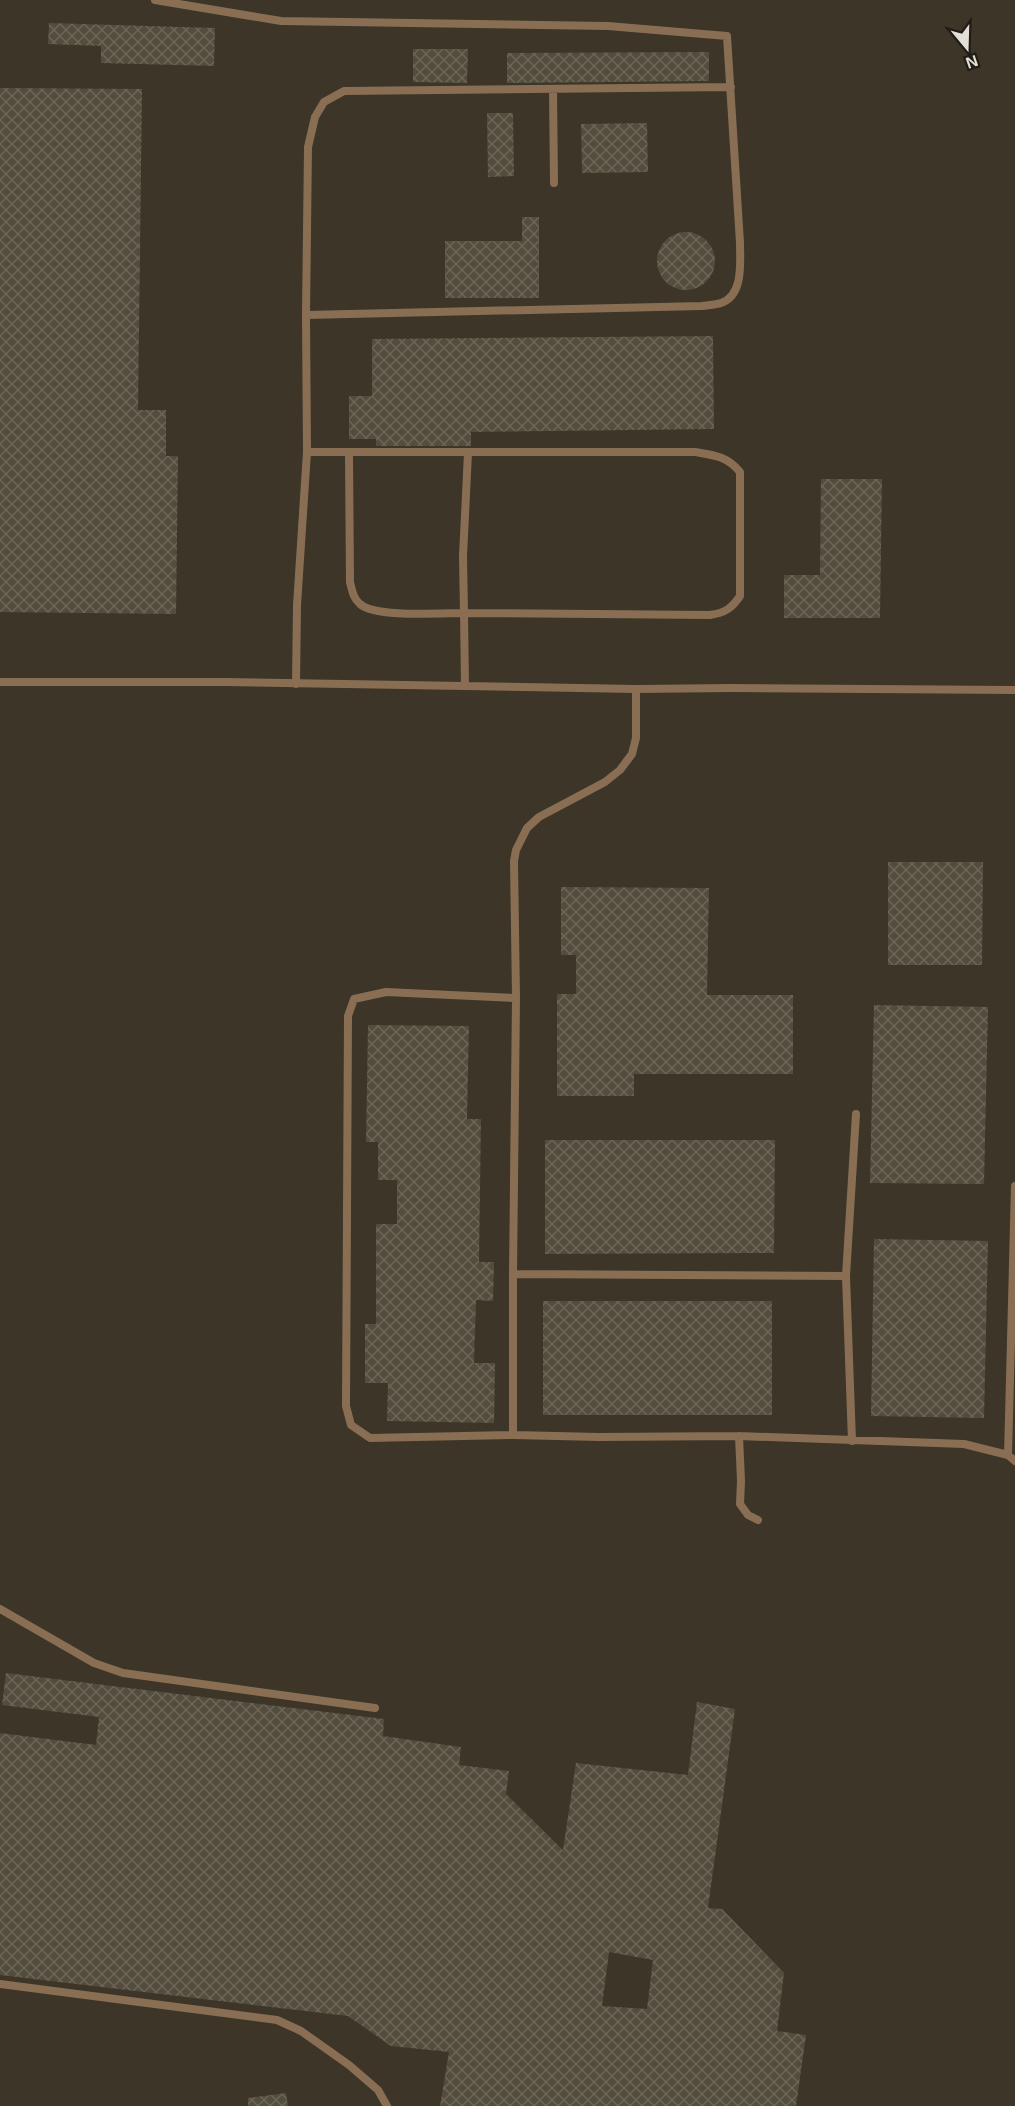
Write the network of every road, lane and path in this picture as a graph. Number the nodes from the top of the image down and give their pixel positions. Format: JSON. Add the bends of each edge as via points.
{"nodes":[{"id":1,"x":155,"y":0,"type":"edge"},
{"id":2,"x":731,"y":87,"type":"junction"},
{"id":3,"x":553,"y":90,"type":"junction"},
{"id":4,"x":554,"y":183,"type":"dead end"},
{"id":5,"x":306,"y":315,"type":"junction"},
{"id":6,"x":307,"y":452,"type":"junction"},
{"id":7,"x":349,"y":453,"type":"junction"},
{"id":8,"x":468,"y":453,"type":"junction"},
{"id":9,"x":464,"y":613,"type":"junction"},
{"id":10,"x":0,"y":682,"type":"edge"},
{"id":11,"x":296,"y":684,"type":"junction"},
{"id":12,"x":465,"y":686,"type":"junction"},
{"id":13,"x":636,"y":689,"type":"junction"},
{"id":14,"x":1015,"y":690,"type":"edge"},
{"id":15,"x":516,"y":998,"type":"junction"},
{"id":16,"x":856,"y":1114,"type":"dead end"},
{"id":17,"x":1015,"y":1186,"type":"edge"},
{"id":18,"x":513,"y":1275,"type":"junction"},
{"id":19,"x":846,"y":1276,"type":"junction"},
{"id":20,"x":513,"y":1435,"type":"junction"},
{"id":21,"x":739,"y":1436,"type":"junction"},
{"id":22,"x":852,"y":1441,"type":"junction"},
{"id":23,"x":1008,"y":1455,"type":"junction"},
{"id":24,"x":1015,"y":1461,"type":"edge"},
{"id":25,"x":758,"y":1520,"type":"dead end"},
{"id":26,"x":0,"y":1609,"type":"edge"},
{"id":27,"x":375,"y":1708,"type":"dead end"},
{"id":28,"x":0,"y":1983,"type":"edge"},
{"id":29,"x":387,"y":2106,"type":"edge"}],
"edges":[{"from":1,"to":2,"type":"lane","via":[[281,21],[608,26],[727,36]]},
{"from":2,"to":3,"type":"lane"},
{"from":2,"to":5,"type":"lane","via":[[740,272],[735,290],[723,303]]},
{"from":3,"to":4,"type":"lane"},
{"from":3,"to":5,"type":"lane","via":[[344,91],[324,102],[315,117],[308,147]]},
{"from":5,"to":6,"type":"lane"},
{"from":6,"to":7,"type":"lane"},
{"from":6,"to":11,"type":"lane"},
{"from":7,"to":8,"type":"lane"},
{"from":7,"to":9,"type":"lane","via":[[350,582],[354,597],[372,611]]},
{"from":8,"to":9,"type":"lane"},
{"from":8,"to":9,"type":"lane","via":[[695,452],[720,456],[740,472],[740,596],[732,607],[710,615]]},
{"from":9,"to":12,"type":"lane"},
{"from":10,"to":11,"type":"lane"},
{"from":11,"to":12,"type":"lane"},
{"from":12,"to":13,"type":"lane"},
{"from":13,"to":14,"type":"lane"},
{"from":13,"to":15,"type":"lane","via":[[636,738],[632,754],[605,782],[539,818],[527,828],[516,850]]},
{"from":15,"to":18,"type":"lane"},
{"from":15,"to":20,"type":"lane","via":[[386,992],[354,999],[348,1016],[346,1406],[351,1425],[370,1438]]},
{"from":16,"to":19,"type":"lane"},
{"from":17,"to":23,"type":"lane"},
{"from":18,"to":19,"type":"lane"},
{"from":18,"to":20,"type":"lane"},
{"from":19,"to":22,"type":"lane"},
{"from":20,"to":21,"type":"lane"},
{"from":21,"to":22,"type":"lane"},
{"from":21,"to":25,"type":"lane","via":[[740,1504]]},
{"from":22,"to":23,"type":"lane","via":[[964,1444]]},
{"from":23,"to":24,"type":"lane"},
{"from":26,"to":27,"type":"lane","via":[[94,1663],[123,1673]]},
{"from":28,"to":29,"type":"lane","via":[[278,2020],[301,2031],[349,2065],[378,2090]]}]}
